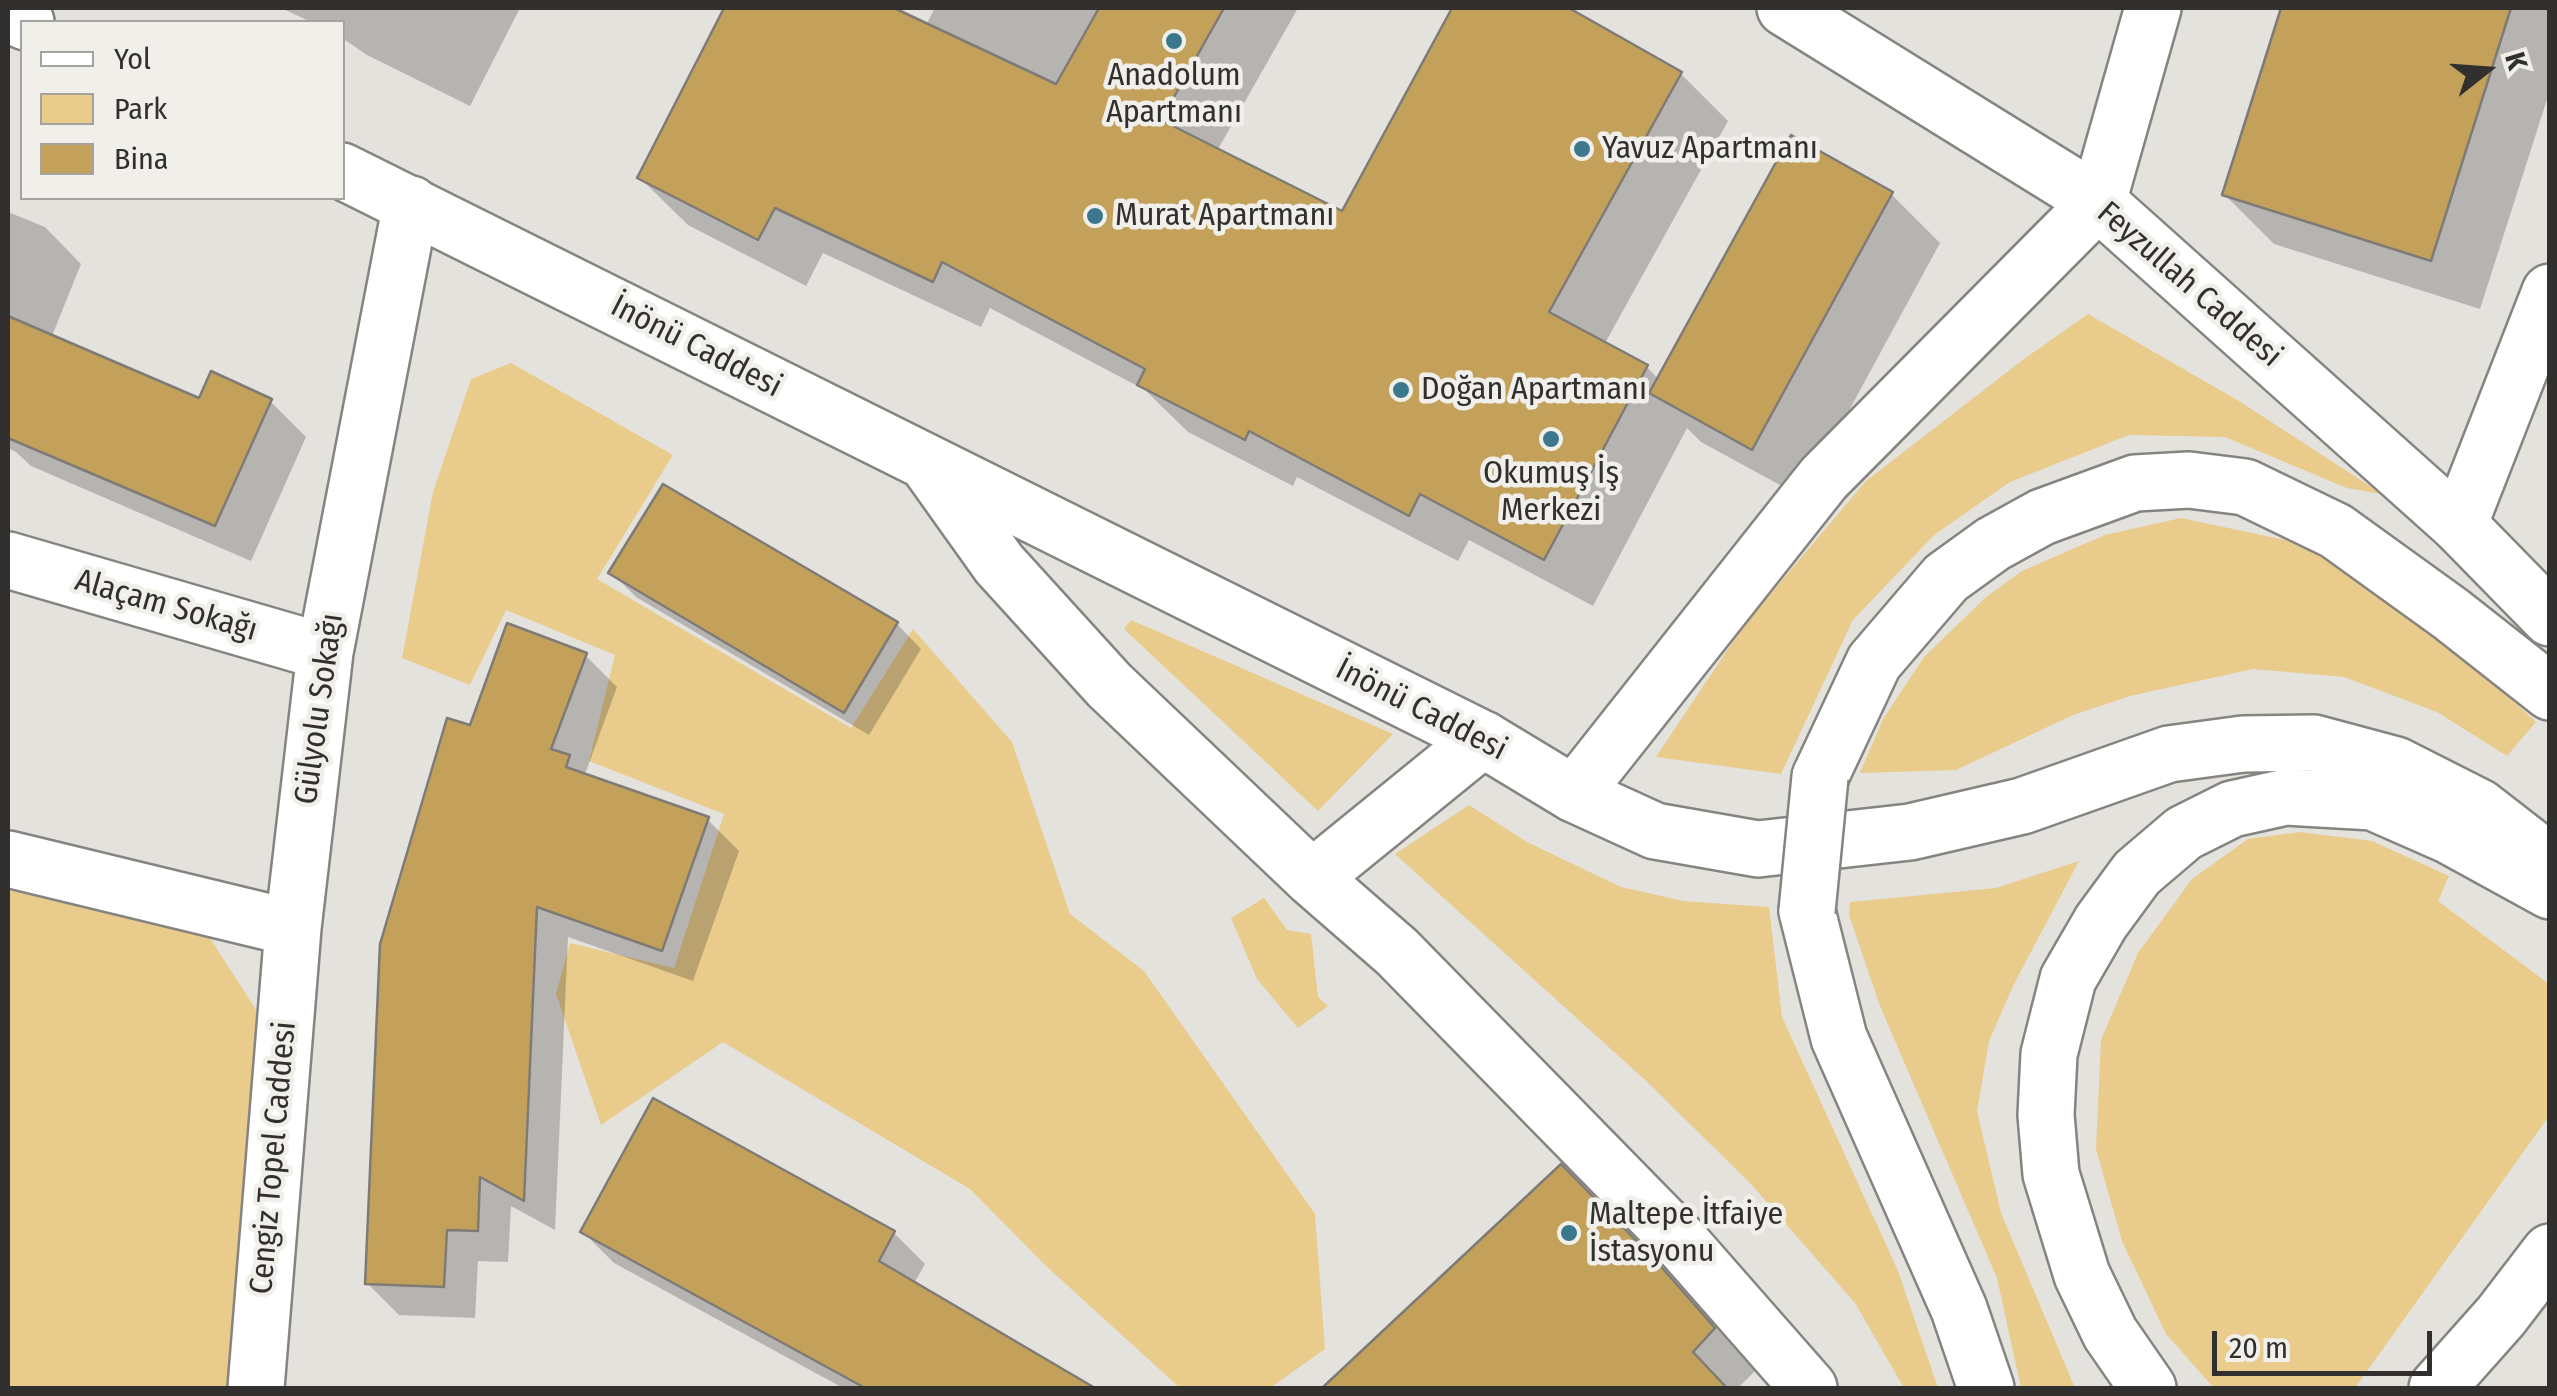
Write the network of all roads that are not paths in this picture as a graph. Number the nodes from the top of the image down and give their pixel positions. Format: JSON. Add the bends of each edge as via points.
{"nodes":[{"id":1,"x":1784,"y":8,"type":"edge"},
{"id":2,"x":2152,"y":8,"type":"edge"},
{"id":3,"x":345,"y":173,"type":"edge"},
{"id":4,"x":2098,"y":202,"type":"junction"},
{"id":5,"x":411,"y":204,"type":"junction"},
{"id":6,"x":2550,"y":292,"type":"edge"},
{"id":7,"x":927,"y":464,"type":"junction"},
{"id":8,"x":2459,"y":525,"type":"junction"},
{"id":9,"x":8,"y":560,"type":"edge"},
{"id":10,"x":2550,"y":618,"type":"edge"},
{"id":11,"x":325,"y":652,"type":"junction"},
{"id":12,"x":2550,"y":692,"type":"edge"},
{"id":13,"x":1483,"y":739,"type":"junction"},
{"id":14,"x":1574,"y":794,"type":"junction"},
{"id":15,"x":8,"y":859,"type":"edge"},
{"id":16,"x":2550,"y":862,"type":"edge"},
{"id":17,"x":1312,"y":878,"type":"junction"},
{"id":18,"x":2550,"y":891,"type":"edge"},
{"id":19,"x":293,"y":928,"type":"junction"},
{"id":20,"x":2550,"y":1252,"type":"edge"},
{"id":21,"x":256,"y":1388,"type":"edge"},
{"id":22,"x":1809,"y":1388,"type":"edge"},
{"id":23,"x":1986,"y":1388,"type":"edge"},
{"id":24,"x":2148,"y":1388,"type":"edge"},
{"id":25,"x":2437,"y":1388,"type":"edge"}],
"edges":[{"from":1,"to":4,"type":"main road","name":"Feyzullah Caddesi"},
{"from":2,"to":4,"type":"main road"},
{"from":3,"to":5,"type":"main road","name":"İnönü Caddesi"},
{"from":4,"to":8,"type":"main road","name":"Feyzullah Caddesi"},
{"from":4,"to":14,"type":"main road","via":[[1824,478]]},
{"from":5,"to":7,"type":"main road","name":"İnönü Caddesi"},
{"from":5,"to":11,"type":"main road","name":"Gülyolu Sokağı"},
{"from":6,"to":8,"type":"main road"},
{"from":7,"to":13,"type":"main road","name":"İnönü Caddesi"},
{"from":7,"to":17,"type":"main road","via":[[999,564],[1109,685]]},
{"from":8,"to":10,"type":"main road","name":"Feyzullah Caddesi"},
{"from":9,"to":11,"type":"main road","name":"Alaçam Sokağı"},
{"from":11,"to":19,"type":"main road","name":"Gülyolu Sokağı"},
{"from":12,"to":23,"type":"main road","bridge":true,"via":[[2336,532],[2244,487],[2189,480],[2135,484],[2042,517],[1992,544],[1946,578],[1874,662],[1820,777],[1807,911],[1838,1038]]},
{"from":13,"to":14,"type":"main road","name":"İnönü Caddesi"},
{"from":13,"to":17,"type":"main road"},
{"from":14,"to":16,"type":"main road","name":"İnönü Caddesi","via":[[1655,831],[1758,849],[1910,832],[2022,806],[2169,754],[2314,744],[2396,765],[2479,807]]},
{"from":15,"to":19,"type":"main road"},
{"from":17,"to":22,"type":"main road","via":[[1397,952],[1653,1213]]},
{"from":18,"to":24,"type":"main road","via":[[2373,802],[2286,797],[2232,809],[2184,832],[2137,873],[2068,980],[2049,1054],[2046,1115],[2051,1174],[2082,1274],[2110,1333]]},
{"from":19,"to":21,"type":"main road","name":"Cengiz Topel Caddesi"},
{"from":20,"to":25,"type":"main road"}]}
